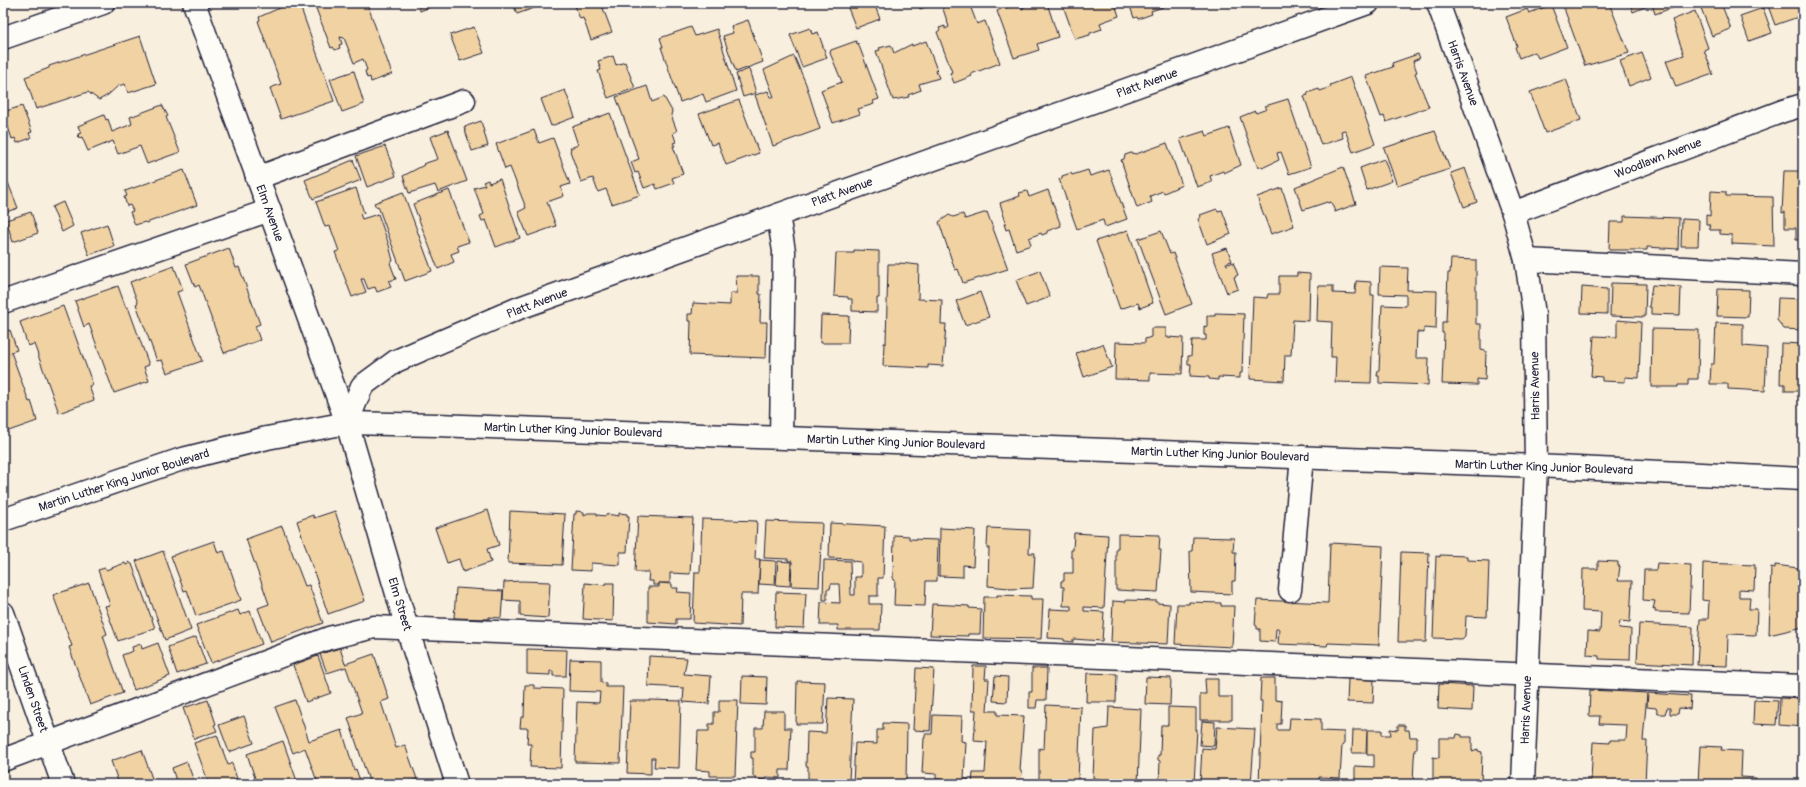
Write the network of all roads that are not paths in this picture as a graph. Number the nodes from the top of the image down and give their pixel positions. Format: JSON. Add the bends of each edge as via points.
{"nodes":[{"id":1,"x":103,"y":3,"type":"edge"},
{"id":2,"x":194,"y":3,"type":"edge"},
{"id":3,"x":1368,"y":3,"type":"edge"},
{"id":4,"x":1438,"y":3,"type":"edge"},
{"id":5,"x":3,"y":38,"type":"edge"},
{"id":6,"x":464,"y":101,"type":"dead end"},
{"id":7,"x":1803,"y":105,"type":"edge"},
{"id":8,"x":258,"y":178,"type":"junction"},
{"id":9,"x":270,"y":210,"type":"junction"},
{"id":10,"x":1513,"y":213,"type":"junction"},
{"id":11,"x":778,"y":215,"type":"junction"},
{"id":12,"x":1526,"y":260,"type":"junction"},
{"id":13,"x":1803,"y":274,"type":"edge"},
{"id":14,"x":3,"y":302,"type":"edge"},
{"id":15,"x":347,"y":423,"type":"junction"},
{"id":16,"x":781,"y":437,"type":"junction"},
{"id":17,"x":1302,"y":457,"type":"junction"},
{"id":18,"x":1536,"y":466,"type":"junction"},
{"id":19,"x":1803,"y":479,"type":"edge"},
{"id":20,"x":3,"y":520,"type":"edge"},
{"id":21,"x":1290,"y":590,"type":"dead end"},
{"id":22,"x":3,"y":613,"type":"edge"},
{"id":23,"x":407,"y":628,"type":"junction"},
{"id":24,"x":1528,"y":674,"type":"junction"},
{"id":25,"x":1803,"y":686,"type":"edge"},
{"id":26,"x":48,"y":742,"type":"junction"},
{"id":27,"x":3,"y":760,"type":"edge"},
{"id":28,"x":63,"y":784,"type":"edge"},
{"id":29,"x":457,"y":784,"type":"edge"},
{"id":30,"x":1523,"y":784,"type":"edge"}],
"edges":[{"from":1,"to":5,"type":"street"},
{"from":2,"to":8,"type":"street","name":"Elm Avenue"},
{"from":3,"to":11,"type":"street","name":"Platt Avenue"},
{"from":4,"to":10,"type":"street","name":"Harris Avenue"},
{"from":6,"to":8,"type":"street"},
{"from":7,"to":10,"type":"street","name":"Woodlawn Avenue"},
{"from":8,"to":9,"type":"street","name":"Elm Avenue"},
{"from":9,"to":14,"type":"street"},
{"from":9,"to":15,"type":"street","name":"Elm Avenue"},
{"from":10,"to":12,"type":"street","name":"Harris Avenue"},
{"from":11,"to":15,"type":"street","name":"Platt Avenue","via":[[520,308],[396,361],[362,386]]},
{"from":11,"to":16,"type":"street","via":[[784,251]]},
{"from":12,"to":13,"type":"street"},
{"from":12,"to":18,"type":"street","name":"Harris Avenue","via":[[1534,314]]},
{"from":15,"to":16,"type":"street","name":"Martin Luther King Junior Boulevard"},
{"from":15,"to":20,"type":"street","name":"Martin Luther King Junior Boulevard","via":[[267,438],[179,460]]},
{"from":15,"to":23,"type":"street","name":"Elm Street"},
{"from":16,"to":17,"type":"street","name":"Martin Luther King Junior Boulevard"},
{"from":17,"to":18,"type":"street","name":"Martin Luther King Junior Boulevard"},
{"from":17,"to":21,"type":"street"},
{"from":18,"to":19,"type":"street","name":"Martin Luther King Junior Boulevard"},
{"from":18,"to":24,"type":"street","name":"Harris Avenue"},
{"from":22,"to":26,"type":"street","name":"Linden Street"},
{"from":23,"to":24,"type":"street"},
{"from":23,"to":26,"type":"street","via":[[374,627],[329,638]]},
{"from":23,"to":29,"type":"street","name":"Elm Street"},
{"from":24,"to":25,"type":"street"},
{"from":24,"to":30,"type":"street","name":"Harris Avenue"},
{"from":26,"to":27,"type":"street"},
{"from":26,"to":28,"type":"street","name":"Linden Street"}]}
